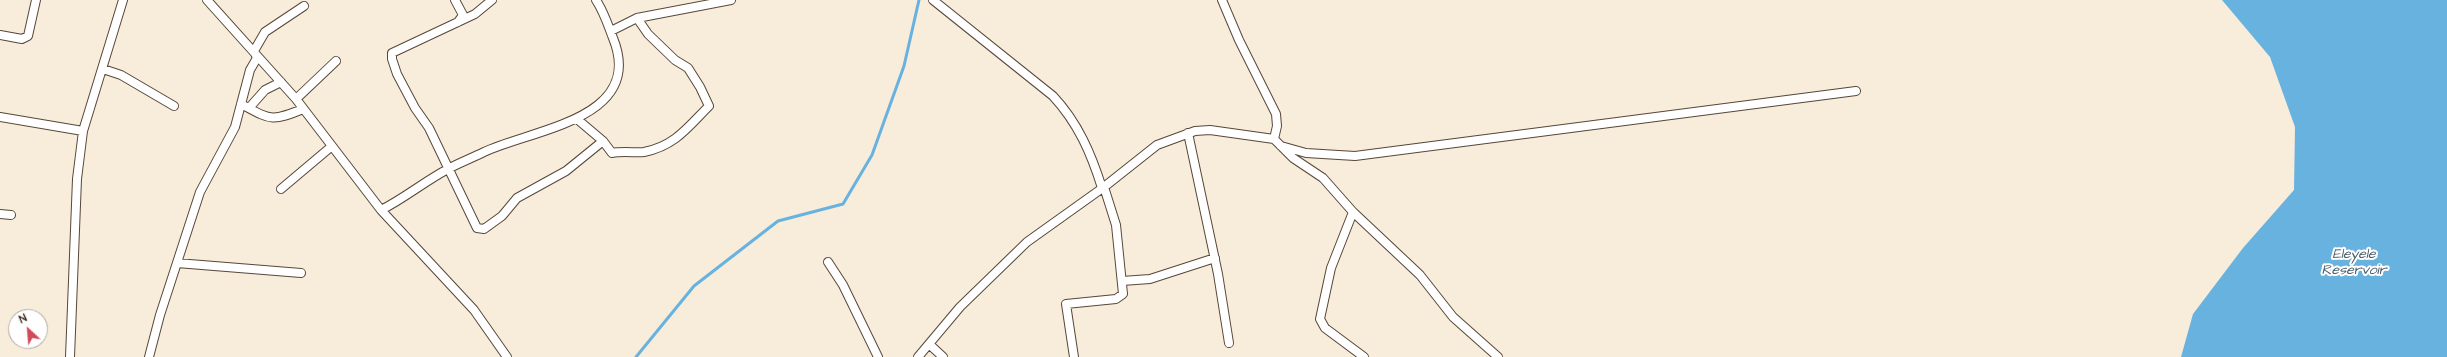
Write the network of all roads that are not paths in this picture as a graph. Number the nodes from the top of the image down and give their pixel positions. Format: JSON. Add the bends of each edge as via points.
{"nodes":[{"id":1,"x":36,"y":0,"type":"edge"},
{"id":2,"x":123,"y":0,"type":"edge"},
{"id":3,"x":207,"y":0,"type":"edge"},
{"id":4,"x":455,"y":0,"type":"edge"},
{"id":5,"x":492,"y":0,"type":"edge"},
{"id":6,"x":596,"y":0,"type":"edge"},
{"id":7,"x":732,"y":0,"type":"edge"},
{"id":8,"x":933,"y":0,"type":"edge"},
{"id":9,"x":1222,"y":0,"type":"edge"},
{"id":10,"x":304,"y":6,"type":"dead end"},
{"id":11,"x":637,"y":18,"type":"junction"},
{"id":12,"x":458,"y":23,"type":"junction"},
{"id":13,"x":611,"y":31,"type":"junction"},
{"id":14,"x":0,"y":35,"type":"edge"},
{"id":15,"x":257,"y":58,"type":"junction"},
{"id":16,"x":336,"y":61,"type":"dead end"},
{"id":17,"x":103,"y":69,"type":"junction"},
{"id":18,"x":281,"y":82,"type":"junction"},
{"id":19,"x":1856,"y":91,"type":"dead end"},
{"id":20,"x":296,"y":99,"type":"junction"},
{"id":21,"x":241,"y":104,"type":"junction"},
{"id":22,"x":174,"y":106,"type":"dead end"},
{"id":23,"x":249,"y":108,"type":"junction"},
{"id":24,"x":303,"y":109,"type":"junction"},
{"id":25,"x":0,"y":117,"type":"edge"},
{"id":26,"x":577,"y":119,"type":"junction"},
{"id":27,"x":83,"y":131,"type":"junction"},
{"id":28,"x":1188,"y":133,"type":"junction"},
{"id":29,"x":603,"y":141,"type":"junction"},
{"id":30,"x":1277,"y":142,"type":"junction"},
{"id":31,"x":332,"y":146,"type":"junction"},
{"id":32,"x":448,"y":169,"type":"junction"},
{"id":33,"x":1103,"y":188,"type":"junction"},
{"id":34,"x":281,"y":189,"type":"dead end"},
{"id":35,"x":381,"y":210,"type":"junction"},
{"id":36,"x":1353,"y":212,"type":"junction"},
{"id":37,"x":0,"y":214,"type":"edge"},
{"id":38,"x":12,"y":215,"type":"dead end"},
{"id":39,"x":1215,"y":258,"type":"junction"},
{"id":40,"x":828,"y":262,"type":"dead end"},
{"id":41,"x":177,"y":263,"type":"junction"},
{"id":42,"x":301,"y":273,"type":"dead end"},
{"id":43,"x":1122,"y":281,"type":"junction"},
{"id":44,"x":1229,"y":343,"type":"dead end"},
{"id":45,"x":929,"y":344,"type":"junction"},
{"id":46,"x":503,"y":356,"type":"edge"},
{"id":47,"x":70,"y":357,"type":"edge"},
{"id":48,"x":149,"y":357,"type":"edge"},
{"id":49,"x":878,"y":357,"type":"edge"},
{"id":50,"x":918,"y":357,"type":"edge"},
{"id":51,"x":943,"y":357,"type":"edge"},
{"id":52,"x":1074,"y":357,"type":"edge"},
{"id":53,"x":1364,"y":357,"type":"edge"},
{"id":54,"x":1498,"y":357,"type":"edge"}],
"edges":[{"from":1,"to":14,"type":"street","via":[[28,36],[22,39]]},
{"from":2,"to":17,"type":"street"},
{"from":3,"to":15,"type":"street"},
{"from":4,"to":12,"type":"street","via":[[463,15]]},
{"from":5,"to":12,"type":"street","via":[[475,14]]},
{"from":6,"to":13,"type":"street"},
{"from":7,"to":11,"type":"street"},
{"from":8,"to":33,"type":"street","via":[[1053,96],[1069,114],[1083,137]]},
{"from":9,"to":30,"type":"street","via":[[1276,114]]},
{"from":10,"to":15,"type":"street","via":[[265,32],[254,51]]},
{"from":11,"to":13,"type":"street"},
{"from":11,"to":29,"type":"street","via":[[648,34],[675,60],[688,68],[709,106],[675,140],[642,152],[612,153]]},
{"from":12,"to":32,"type":"street","via":[[392,53],[396,74],[429,128]]},
{"from":13,"to":26,"type":"street","via":[[619,55],[617,84],[601,102]]},
{"from":15,"to":18,"type":"street"},
{"from":15,"to":21,"type":"street","via":[[250,70]]},
{"from":16,"to":20,"type":"street"},
{"from":17,"to":22,"type":"street","via":[[121,75]]},
{"from":17,"to":27,"type":"street"},
{"from":18,"to":20,"type":"street"},
{"from":18,"to":23,"type":"street","via":[[265,90]]},
{"from":19,"to":30,"type":"street","via":[[1355,156],[1306,153]]},
{"from":20,"to":24,"type":"street"},
{"from":21,"to":23,"type":"street"},
{"from":21,"to":41,"type":"street","via":[[235,127],[200,192]]},
{"from":23,"to":24,"type":"street","via":[[263,116],[278,119]]},
{"from":24,"to":31,"type":"street"},
{"from":25,"to":27,"type":"street"},
{"from":26,"to":29,"type":"street"},
{"from":26,"to":32,"type":"street","via":[[552,130],[494,148]]},
{"from":27,"to":47,"type":"street","via":[[77,179]]},
{"from":28,"to":30,"type":"street","via":[[1210,130]]},
{"from":28,"to":33,"type":"street","via":[[1157,145]]},
{"from":28,"to":39,"type":"street"},
{"from":29,"to":32,"type":"street","via":[[566,171],[517,198],[502,216],[484,229],[477,228]]},
{"from":30,"to":36,"type":"street","via":[[1293,158],[1323,178]]},
{"from":31,"to":34,"type":"street"},
{"from":31,"to":35,"type":"street"},
{"from":32,"to":35,"type":"street","via":[[398,202]]},
{"from":33,"to":43,"type":"street","via":[[1116,225]]},
{"from":33,"to":45,"type":"street","via":[[1027,242],[960,307]]},
{"from":35,"to":46,"type":"street","via":[[474,310]]},
{"from":36,"to":53,"type":"street","via":[[1331,268],[1320,319],[1325,328]]},
{"from":36,"to":54,"type":"street","via":[[1420,275],[1461,325]]},
{"from":37,"to":38,"type":"street"},
{"from":39,"to":43,"type":"street","via":[[1150,279]]},
{"from":39,"to":44,"type":"street"},
{"from":40,"to":49,"type":"street","via":[[843,285]]},
{"from":41,"to":42,"type":"street"},
{"from":41,"to":48,"type":"street"},
{"from":43,"to":52,"type":"street","via":[[1123,294],[1120,298],[1066,304],[1064,307]]},
{"from":45,"to":50,"type":"street"},
{"from":45,"to":51,"type":"street"}]}
